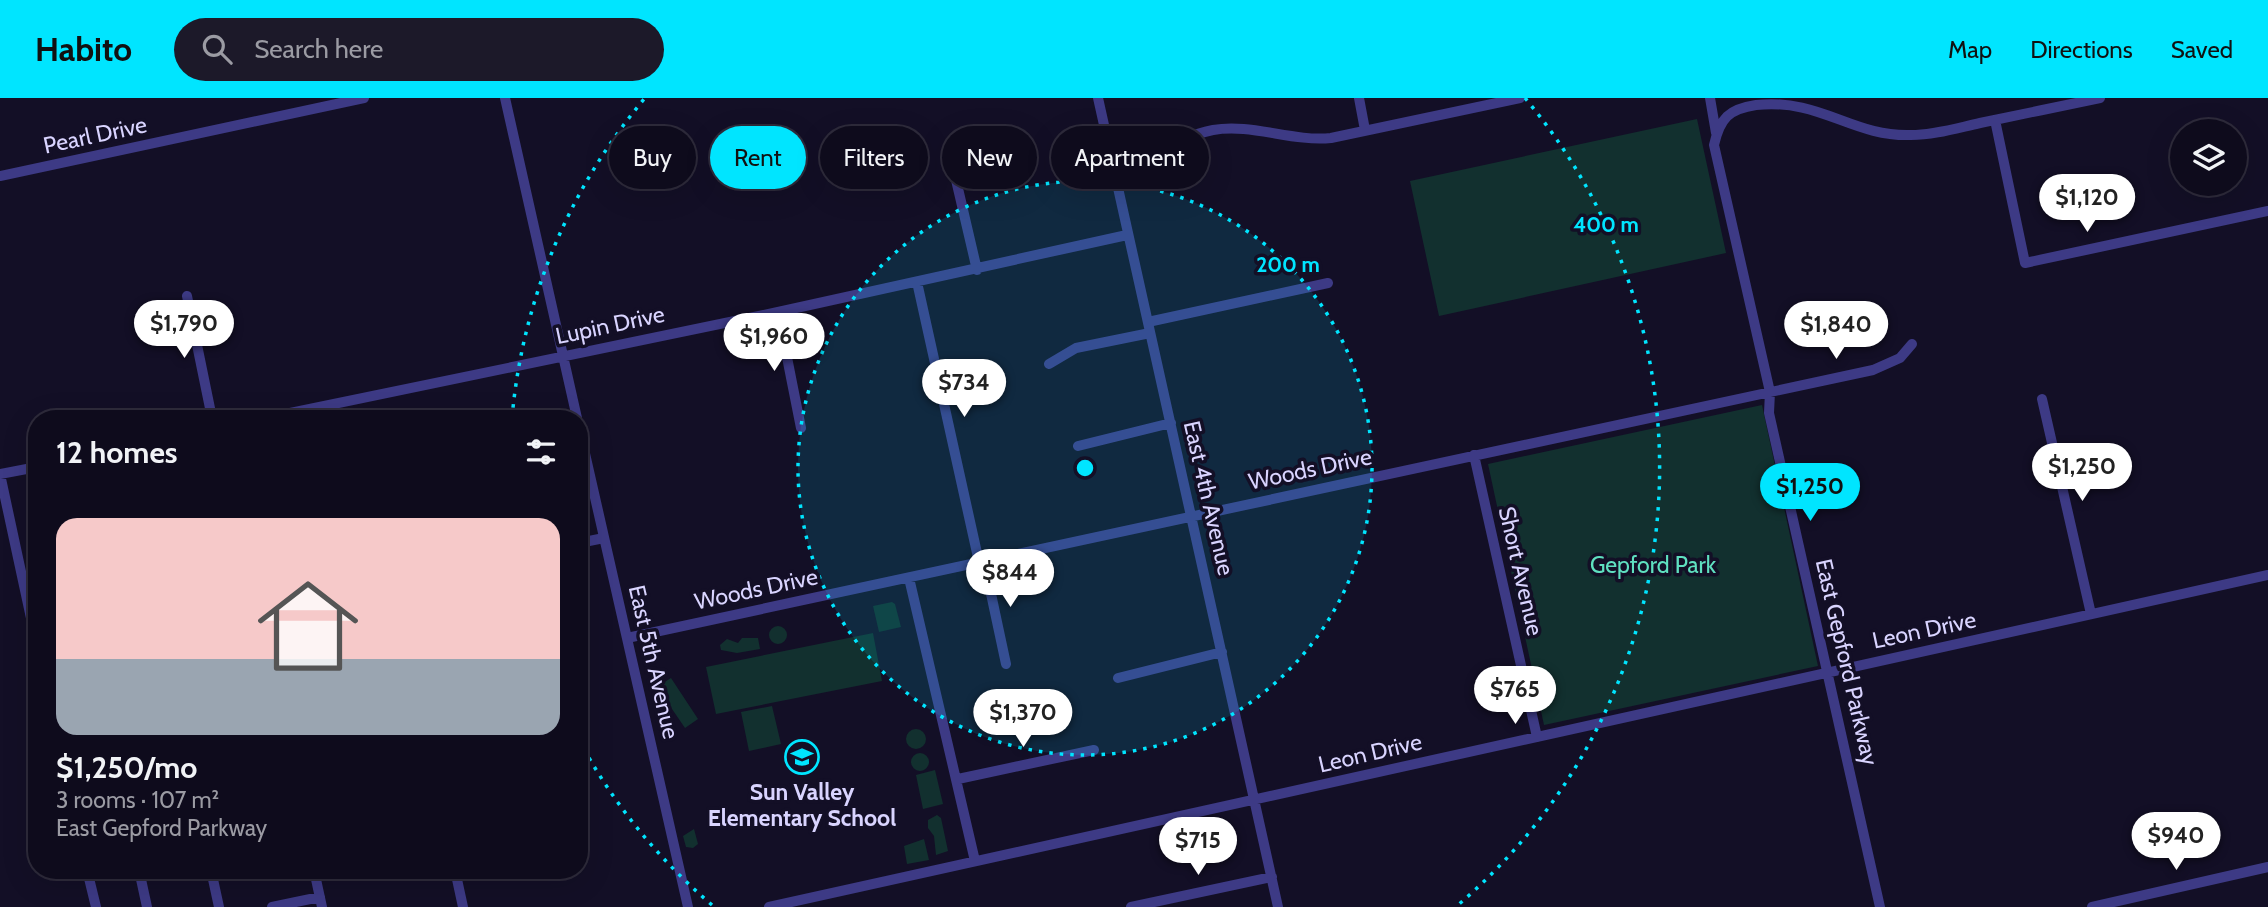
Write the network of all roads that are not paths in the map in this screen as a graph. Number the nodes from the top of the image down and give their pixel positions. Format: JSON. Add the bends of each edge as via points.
{"nodes":[{"id":1,"x":364,"y":98,"type":"edge"},
{"id":2,"x":505,"y":98,"type":"edge"},
{"id":3,"x":1098,"y":98,"type":"edge"},
{"id":4,"x":1359,"y":98,"type":"edge"},
{"id":5,"x":1520,"y":98,"type":"edge"},
{"id":6,"x":1710,"y":98,"type":"edge"},
{"id":7,"x":2100,"y":98,"type":"edge"},
{"id":8,"x":1995,"y":120,"type":"junction"},
{"id":9,"x":1104,"y":126,"type":"edge"},
{"id":10,"x":1366,"y":130,"type":"junction"},
{"id":11,"x":1209,"y":133,"type":"edge"},
{"id":12,"x":1716,"y":136,"type":"junction"},
{"id":13,"x":0,"y":176,"type":"edge"},
{"id":14,"x":958,"y":189,"type":"edge"},
{"id":15,"x":1117,"y":189,"type":"edge"},
{"id":16,"x":2268,"y":211,"type":"edge"},
{"id":17,"x":1127,"y":235,"type":"junction"},
{"id":18,"x":977,"y":270,"type":"junction"},
{"id":19,"x":917,"y":282,"type":"junction"},
{"id":20,"x":1328,"y":283,"type":"dead end"},
{"id":21,"x":187,"y":296,"type":"dead end"},
{"id":22,"x":778,"y":312,"type":"junction"},
{"id":23,"x":1149,"y":327,"type":"junction"},
{"id":24,"x":1912,"y":344,"type":"dead end"},
{"id":25,"x":563,"y":356,"type":"junction"},
{"id":26,"x":1049,"y":364,"type":"dead end"},
{"id":27,"x":1769,"y":392,"type":"junction"},
{"id":28,"x":2042,"y":399,"type":"dead end"},
{"id":29,"x":210,"y":410,"type":"edge"},
{"id":30,"x":305,"y":410,"type":"edge"},
{"id":31,"x":575,"y":410,"type":"edge"},
{"id":32,"x":1171,"y":423,"type":"junction"},
{"id":33,"x":801,"y":428,"type":"dead end"},
{"id":34,"x":1078,"y":446,"type":"dead end"},
{"id":35,"x":1474,"y":456,"type":"junction"},
{"id":36,"x":588,"y":467,"type":"edge"},
{"id":37,"x":28,"y":469,"type":"edge"},
{"id":38,"x":0,"y":474,"type":"edge"},
{"id":39,"x":1191,"y":516,"type":"junction"},
{"id":40,"x":604,"y":538,"type":"junction"},
{"id":41,"x":588,"y":541,"type":"edge"},
{"id":42,"x":981,"y":562,"type":"junction"},
{"id":43,"x":2268,"y":575,"type":"edge"},
{"id":44,"x":909,"y":578,"type":"junction"},
{"id":45,"x":28,"y":604,"type":"edge"},
{"id":46,"x":2091,"y":614,"type":"junction"},
{"id":47,"x":627,"y":638,"type":"junction"},
{"id":48,"x":1222,"y":652,"type":"junction"},
{"id":49,"x":1006,"y":664,"type":"dead end"},
{"id":50,"x":1828,"y":673,"type":"junction"},
{"id":51,"x":1118,"y":678,"type":"dead end"},
{"id":52,"x":1537,"y":737,"type":"junction"},
{"id":53,"x":1094,"y":750,"type":"dead end"},
{"id":54,"x":958,"y":779,"type":"junction"},
{"id":55,"x":1254,"y":800,"type":"junction"},
{"id":56,"x":975,"y":861,"type":"junction"},
{"id":57,"x":2268,"y":867,"type":"edge"},
{"id":58,"x":1272,"y":877,"type":"junction"},
{"id":59,"x":89,"y":879,"type":"edge"},
{"id":60,"x":141,"y":879,"type":"edge"},
{"id":61,"x":213,"y":879,"type":"edge"},
{"id":62,"x":316,"y":879,"type":"edge"},
{"id":63,"x":457,"y":879,"type":"edge"},
{"id":64,"x":321,"y":902,"type":"edge"},
{"id":65,"x":96,"y":907,"type":"edge"},
{"id":66,"x":147,"y":907,"type":"edge"},
{"id":67,"x":219,"y":907,"type":"edge"},
{"id":68,"x":272,"y":907,"type":"edge"},
{"id":69,"x":463,"y":907,"type":"edge"},
{"id":70,"x":688,"y":907,"type":"edge"},
{"id":71,"x":769,"y":907,"type":"edge"},
{"id":72,"x":1131,"y":907,"type":"edge"},
{"id":73,"x":1278,"y":907,"type":"edge"},
{"id":74,"x":1880,"y":907,"type":"edge"},
{"id":75,"x":2092,"y":907,"type":"edge"}],
"edges":[{"from":1,"to":13,"type":"street","name":"Pearl Drive"},
{"from":2,"to":25,"type":"street"},
{"from":3,"to":9,"type":"street","name":"East 4th Avenue"},
{"from":4,"to":10,"type":"street"},
{"from":5,"to":10,"type":"street"},
{"from":6,"to":12,"type":"street","name":"East Gepford Parkway"},
{"from":7,"to":8,"type":"street"},
{"from":8,"to":12,"type":"street","via":[[1926,134],[1892,134],[1780,101],[1737,108],[1723,118]]},
{"from":8,"to":16,"type":"street","via":[[2025,263]]},
{"from":10,"to":11,"type":"street","via":[[1319,139],[1231,130]]},
{"from":12,"to":27,"type":"street","name":"East Gepford Parkway","via":[[1714,145]]},
{"from":14,"to":18,"type":"street"},
{"from":15,"to":17,"type":"street","name":"East 4th Avenue"},
{"from":17,"to":18,"type":"street","name":"Lupin Drive"},
{"from":17,"to":23,"type":"street","name":"East 4th Avenue"},
{"from":18,"to":19,"type":"street","name":"Lupin Drive"},
{"from":19,"to":22,"type":"street","name":"Lupin Drive"},
{"from":19,"to":42,"type":"street"},
{"from":20,"to":23,"type":"street"},
{"from":21,"to":29,"type":"street"},
{"from":22,"to":25,"type":"street","name":"Lupin Drive"},
{"from":22,"to":33,"type":"street"},
{"from":23,"to":26,"type":"street","via":[[1076,348]]},
{"from":23,"to":32,"type":"street","name":"East 4th Avenue"},
{"from":24,"to":27,"type":"street","name":"Woods Drive","via":[[1900,358],[1873,370]]},
{"from":25,"to":30,"type":"street","name":"Lupin Drive"},
{"from":25,"to":31,"type":"street"},
{"from":27,"to":35,"type":"street","name":"Woods Drive"},
{"from":27,"to":50,"type":"street","name":"East Gepford Parkway","via":[[1769,413]]},
{"from":28,"to":46,"type":"street"},
{"from":32,"to":34,"type":"street"},
{"from":32,"to":39,"type":"street","name":"East 4th Avenue"},
{"from":35,"to":39,"type":"street","name":"Woods Drive"},
{"from":35,"to":52,"type":"street","name":"Short Avenue"},
{"from":36,"to":40,"type":"street","name":"East 5th Avenue"},
{"from":37,"to":38,"type":"street"},
{"from":38,"to":45,"type":"street"},
{"from":39,"to":42,"type":"street","name":"Woods Drive"},
{"from":39,"to":48,"type":"street","name":"East 4th Avenue"},
{"from":40,"to":41,"type":"street"},
{"from":40,"to":47,"type":"street","name":"East 5th Avenue"},
{"from":42,"to":44,"type":"street","name":"Woods Drive"},
{"from":42,"to":49,"type":"street"},
{"from":43,"to":46,"type":"street","name":"Leon Drive"},
{"from":44,"to":47,"type":"street","name":"Woods Drive"},
{"from":44,"to":54,"type":"street"},
{"from":46,"to":50,"type":"street","name":"Leon Drive"},
{"from":47,"to":70,"type":"street","name":"East 5th Avenue"},
{"from":48,"to":51,"type":"street"},
{"from":48,"to":55,"type":"street","name":"East 4th Avenue"},
{"from":50,"to":52,"type":"street","name":"Leon Drive"},
{"from":50,"to":74,"type":"street","name":"East Gepford Parkway"},
{"from":52,"to":55,"type":"street","name":"Leon Drive"},
{"from":53,"to":54,"type":"street"},
{"from":54,"to":56,"type":"street"},
{"from":55,"to":56,"type":"street","name":"Leon Drive"},
{"from":55,"to":58,"type":"street","name":"East 4th Avenue"},
{"from":56,"to":71,"type":"street","name":"Leon Drive"},
{"from":57,"to":75,"type":"street"},
{"from":58,"to":72,"type":"street"},
{"from":58,"to":73,"type":"street","name":"East 4th Avenue"},
{"from":59,"to":65,"type":"street"},
{"from":60,"to":66,"type":"street"},
{"from":61,"to":67,"type":"street"},
{"from":62,"to":64,"type":"street"},
{"from":63,"to":69,"type":"street"},
{"from":64,"to":68,"type":"street"}]}
